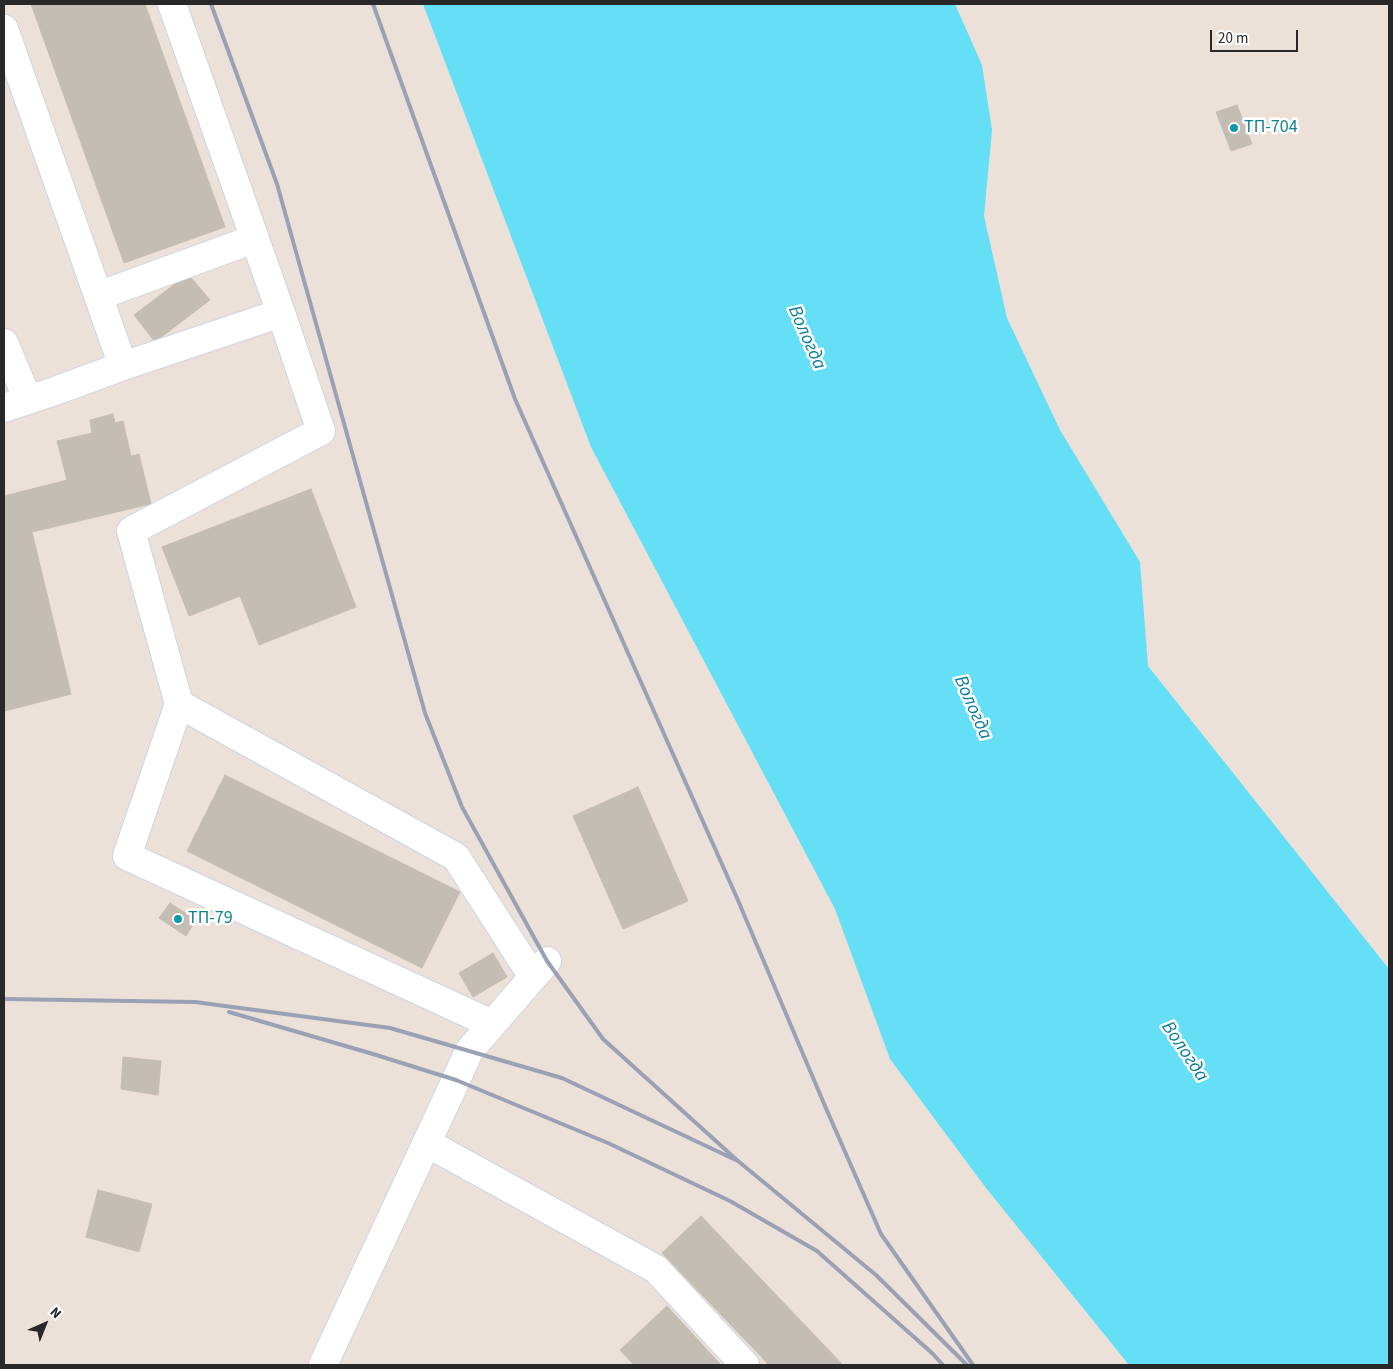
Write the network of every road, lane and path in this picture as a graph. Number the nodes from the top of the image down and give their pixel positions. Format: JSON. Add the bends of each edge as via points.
{"nodes":[{"id":1,"x":172,"y":4,"type":"edge"},
{"id":2,"x":4,"y":29,"type":"edge"},
{"id":3,"x":254,"y":239,"type":"junction"},
{"id":4,"x":98,"y":296,"type":"junction"},
{"id":5,"x":281,"y":313,"type":"junction"},
{"id":6,"x":4,"y":343,"type":"edge"},
{"id":7,"x":123,"y":366,"type":"junction"},
{"id":8,"x":16,"y":404,"type":"edge"},
{"id":9,"x":179,"y":704,"type":"junction"},
{"id":10,"x":492,"y":1024,"type":"junction"},
{"id":11,"x":427,"y":1143,"type":"junction"},
{"id":12,"x":323,"y":1365,"type":"edge"},
{"id":13,"x":745,"y":1365,"type":"edge"}],
"edges":[{"from":1,"to":3,"type":"lane"},
{"from":2,"to":4,"type":"lane"},
{"from":3,"to":4,"type":"lane"},
{"from":3,"to":5,"type":"lane"},
{"from":4,"to":7,"type":"lane"},
{"from":5,"to":7,"type":"lane"},
{"from":5,"to":9,"type":"lane","via":[[321,431],[132,532]]},
{"from":6,"to":8,"type":"lane"},
{"from":7,"to":8,"type":"lane"},
{"from":9,"to":10,"type":"lane","via":[[456,857],[540,969]]},
{"from":9,"to":10,"type":"lane","via":[[127,856]]},
{"from":10,"to":11,"type":"lane","via":[[469,1051]]},
{"from":11,"to":12,"type":"lane"},
{"from":11,"to":13,"type":"lane","via":[[656,1269]]}]}
